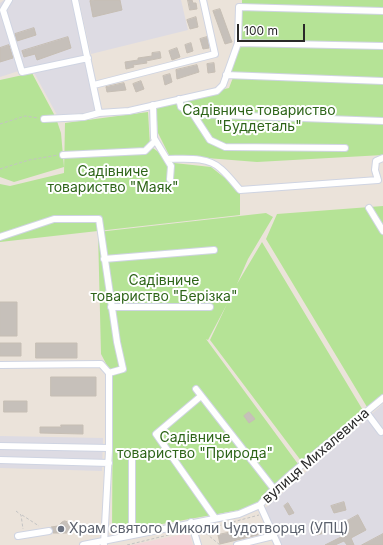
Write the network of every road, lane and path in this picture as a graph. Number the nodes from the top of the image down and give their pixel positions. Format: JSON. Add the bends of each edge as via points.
{"nodes":[{"id":1,"x":9,"y":0,"type":"edge"},
{"id":2,"x":75,"y":0,"type":"edge"},
{"id":3,"x":203,"y":0,"type":"edge"},
{"id":4,"x":383,"y":11,"type":"edge"},
{"id":5,"x":238,"y":43,"type":"junction"},
{"id":6,"x":383,"y":46,"type":"edge"},
{"id":7,"x":88,"y":58,"type":"junction"},
{"id":8,"x":226,"y":75,"type":"junction"},
{"id":9,"x":383,"y":81,"type":"edge"},
{"id":10,"x":94,"y":85,"type":"junction"},
{"id":11,"x":179,"y":99,"type":"junction"},
{"id":12,"x":153,"y":105,"type":"junction"},
{"id":13,"x":99,"y":112,"type":"junction"},
{"id":14,"x":193,"y":114,"type":"junction"},
{"id":15,"x":44,"y":119,"type":"joint"},
{"id":16,"x":383,"y":121,"type":"edge"},
{"id":17,"x":0,"y":124,"type":"edge"},
{"id":18,"x":155,"y":141,"type":"junction"},
{"id":19,"x":345,"y":148,"type":"dead end"},
{"id":20,"x":63,"y":155,"type":"joint"},
{"id":21,"x":383,"y":158,"type":"edge"},
{"id":22,"x":167,"y":159,"type":"junction"},
{"id":23,"x":0,"y":169,"type":"edge"},
{"id":24,"x":170,"y":179,"type":"dead end"},
{"id":25,"x":380,"y":182,"type":"edge"},
{"id":26,"x":369,"y":208,"type":"dead end"},
{"id":27,"x":383,"y":231,"type":"edge"},
{"id":28,"x":0,"y":237,"type":"edge"},
{"id":29,"x":214,"y":250,"type":"dead end"},
{"id":30,"x":104,"y":260,"type":"junction"},
{"id":31,"x":111,"y":307,"type":"junction"},
{"id":32,"x":210,"y":307,"type":"dead end"},
{"id":33,"x":0,"y":365,"type":"edge"},
{"id":34,"x":109,"y":373,"type":"junction"},
{"id":35,"x":196,"y":389,"type":"dead end"},
{"id":36,"x":201,"y":396,"type":"junction"},
{"id":37,"x":383,"y":398,"type":"edge"},
{"id":38,"x":366,"y":412,"type":"junction"},
{"id":39,"x":381,"y":432,"type":"dead end"},
{"id":40,"x":0,"y":446,"type":"edge"},
{"id":41,"x":13,"y":446,"type":"junction"},
{"id":42,"x":109,"y":448,"type":"junction"},
{"id":43,"x":132,"y":453,"type":"dead end"},
{"id":44,"x":0,"y":460,"type":"edge"},
{"id":45,"x":13,"y":460,"type":"junction"},
{"id":46,"x":109,"y":463,"type":"junction"},
{"id":47,"x":274,"y":489,"type":"junction"},
{"id":48,"x":260,"y":505,"type":"junction"},
{"id":49,"x":16,"y":511,"type":"dead end"},
{"id":50,"x":264,"y":514,"type":"junction"},
{"id":51,"x":21,"y":515,"type":"junction"},
{"id":52,"x":215,"y":518,"type":"junction"},
{"id":53,"x":193,"y":528,"type":"junction"},
{"id":54,"x":202,"y":530,"type":"junction"},
{"id":55,"x":49,"y":531,"type":"dead end"},
{"id":56,"x":40,"y":533,"type":"junction"},
{"id":57,"x":132,"y":535,"type":"junction"},
{"id":58,"x":21,"y":536,"type":"joint"},
{"id":59,"x":273,"y":536,"type":"junction"},
{"id":60,"x":104,"y":543,"type":"edge"},
{"id":61,"x":275,"y":544,"type":"edge"},
{"id":62,"x":83,"y":545,"type":"edge"},
{"id":63,"x":127,"y":545,"type":"edge"},
{"id":64,"x":198,"y":545,"type":"edge"},
{"id":65,"x":220,"y":545,"type":"edge"},
{"id":66,"x":237,"y":545,"type":"edge"}],
"edges":[{"from":1,"to":7,"type":"street","via":[[3,10],[22,72]]},
{"from":2,"to":7,"type":"street"},
{"from":3,"to":10,"type":"street","via":[[215,54]]},
{"from":4,"to":5,"type":"street","via":[[239,7]]},
{"from":5,"to":6,"type":"street"},
{"from":5,"to":8,"type":"street"},
{"from":7,"to":10,"type":"street"},
{"from":8,"to":9,"type":"street"},
{"from":8,"to":11,"type":"street","via":[[223,85],[217,90]]},
{"from":10,"to":13,"type":"street"},
{"from":11,"to":12,"type":"street"},
{"from":11,"to":14,"type":"street","via":[[181,107]]},
{"from":12,"to":13,"type":"street","via":[[129,111]]},
{"from":12,"to":18,"type":"street"},
{"from":13,"to":15,"type":"street","via":[[84,117]]},
{"from":14,"to":16,"type":"street"},
{"from":14,"to":19,"type":"street","via":[[210,140],[225,147]]},
{"from":15,"to":17,"type":"path","via":[[25,116]]},
{"from":18,"to":20,"type":"street","via":[[145,151]]},
{"from":18,"to":22,"type":"street"},
{"from":20,"to":23,"type":"path","via":[[29,160]]},
{"from":21,"to":25,"type":"street","via":[[376,161],[375,170]]},
{"from":22,"to":24,"type":"street","via":[[171,166]]},
{"from":22,"to":25,"type":"street","via":[[189,158],[207,162],[221,168],[240,190]]},
{"from":26,"to":27,"type":"street"},
{"from":28,"to":30,"type":"street","via":[[54,219],[99,219]]},
{"from":29,"to":30,"type":"street"},
{"from":30,"to":31,"type":"street"},
{"from":31,"to":32,"type":"street"},
{"from":31,"to":34,"type":"street","via":[[123,369]]},
{"from":33,"to":34,"type":"street","via":[[101,364]]},
{"from":34,"to":42,"type":"street"},
{"from":35,"to":36,"type":"street"},
{"from":36,"to":47,"type":"street"},
{"from":36,"to":52,"type":"street","via":[[156,434]]},
{"from":37,"to":38,"type":"street","name":"вулиця Михалевича"},
{"from":38,"to":39,"type":"street"},
{"from":38,"to":47,"type":"street","name":"вулиця Михалевича"},
{"from":40,"to":41,"type":"street"},
{"from":41,"to":42,"type":"street"},
{"from":41,"to":45,"type":"street"},
{"from":42,"to":46,"type":"street"},
{"from":43,"to":57,"type":"street"},
{"from":44,"to":45,"type":"street"},
{"from":45,"to":46,"type":"street"},
{"from":46,"to":60,"type":"street"},
{"from":47,"to":48,"type":"street","name":"вулиця Михалевича"},
{"from":48,"to":50,"type":"street"},
{"from":48,"to":52,"type":"street","name":"вулиця Михалевича","via":[[239,514]]},
{"from":49,"to":51,"type":"path"},
{"from":50,"to":54,"type":"path"},
{"from":50,"to":59,"type":"street"},
{"from":51,"to":56,"type":"path","via":[[39,526]]},
{"from":51,"to":58,"type":"path"},
{"from":52,"to":53,"type":"street","name":"вулиця Михалевича"},
{"from":53,"to":54,"type":"path"},
{"from":53,"to":57,"type":"street","name":"вулиця Михалевича"},
{"from":53,"to":63,"type":"path"},
{"from":53,"to":64,"type":"street"},
{"from":54,"to":65,"type":"path"},
{"from":55,"to":56,"type":"street"},
{"from":56,"to":58,"type":"street"},
{"from":57,"to":60,"type":"street","name":"вулиця Михалевича"},
{"from":59,"to":61,"type":"street"},
{"from":59,"to":66,"type":"street"},
{"from":60,"to":62,"type":"street","name":"вулиця Михалевича"}]}
